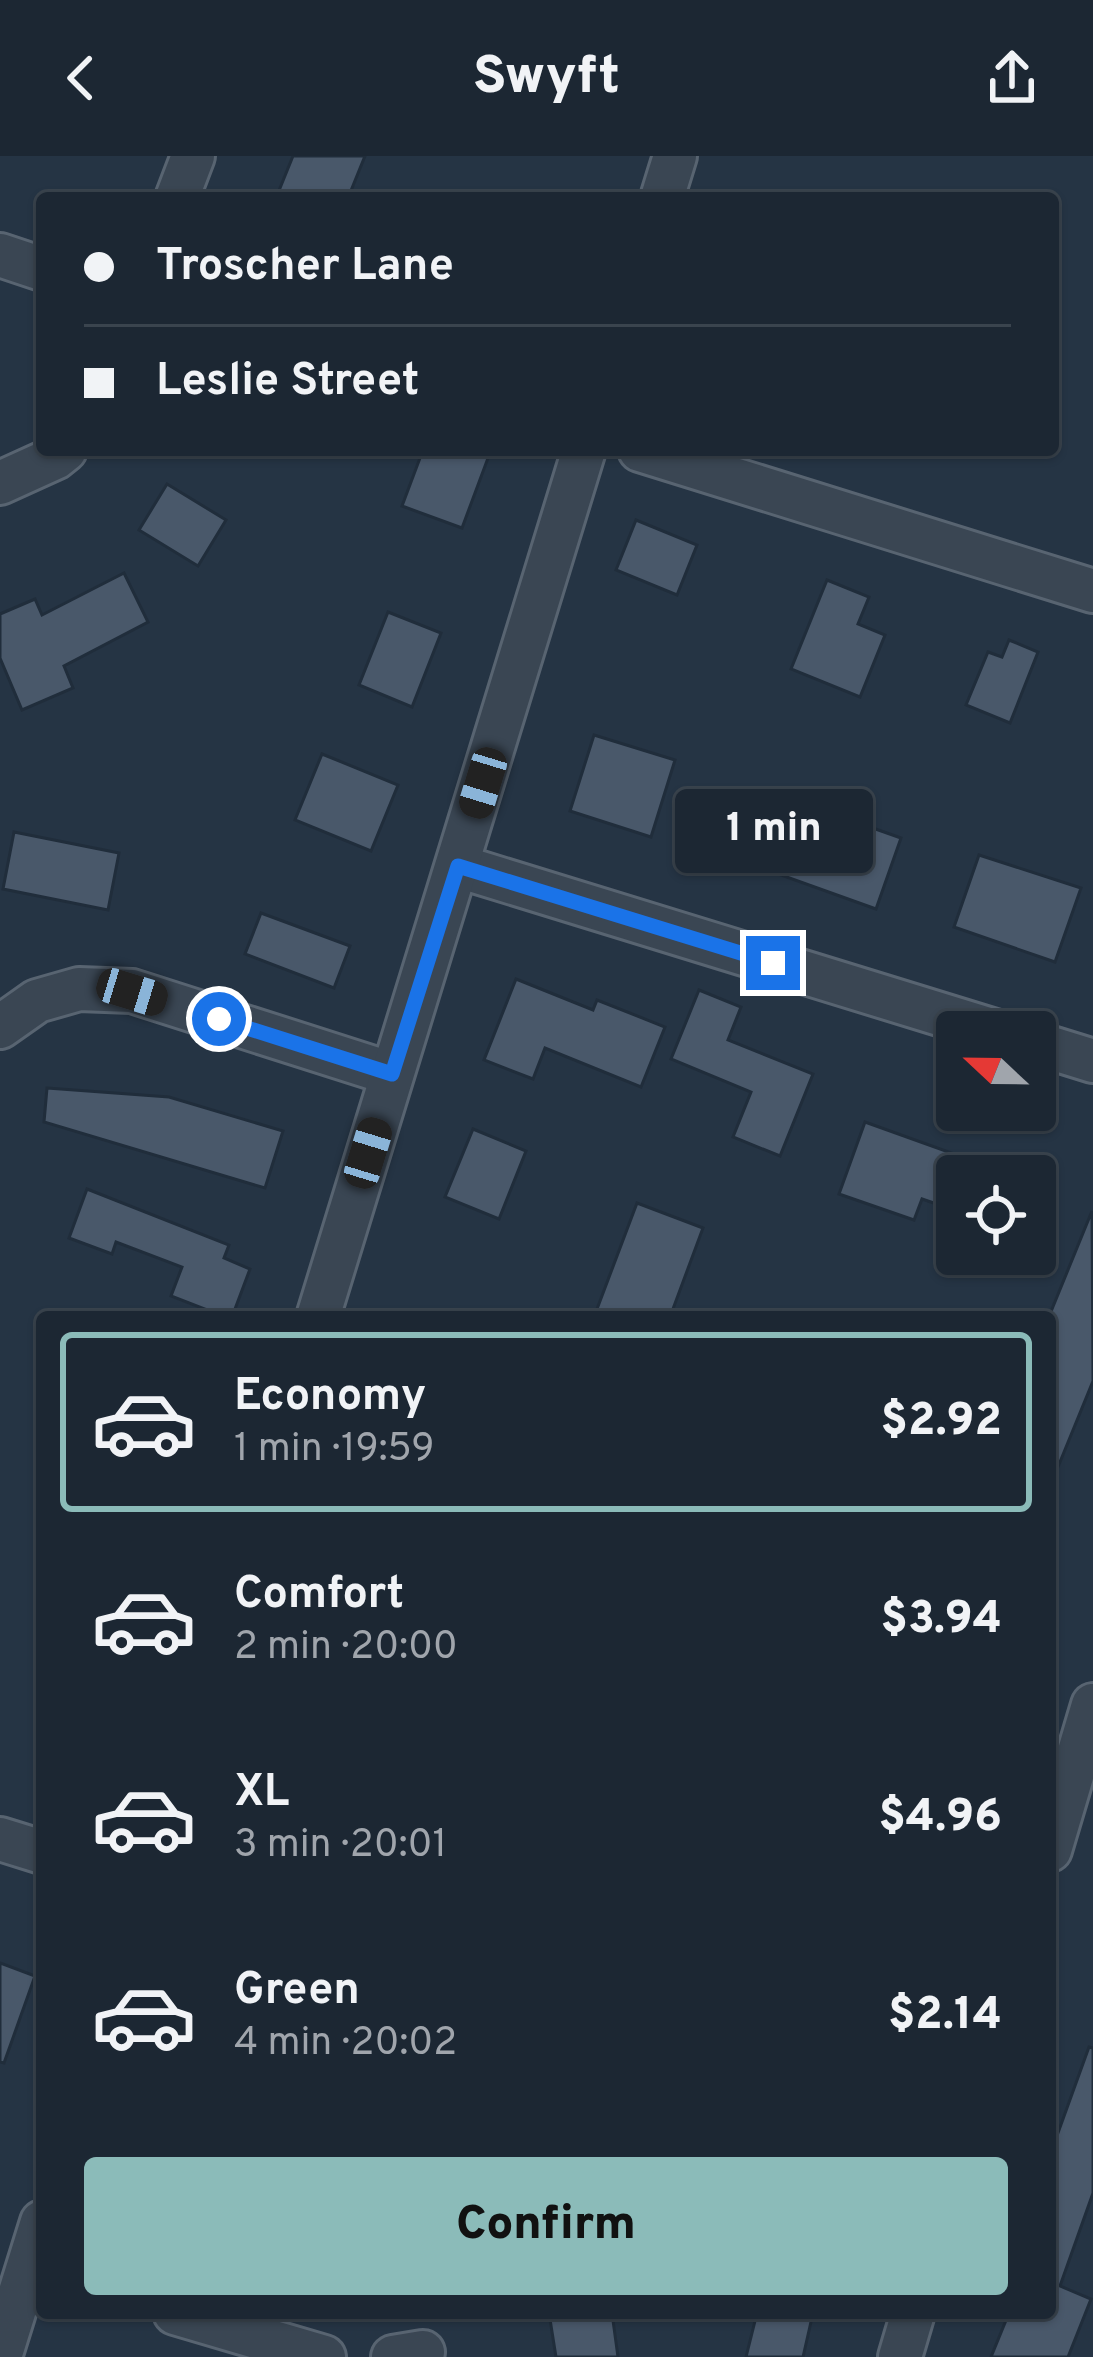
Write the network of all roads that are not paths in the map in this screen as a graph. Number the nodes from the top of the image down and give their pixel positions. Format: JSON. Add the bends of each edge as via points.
{"nodes":[{"id":1,"x":193,"y":156,"type":"edge"},
{"id":2,"x":675,"y":156,"type":"edge"},
{"id":3,"x":179,"y":192,"type":"edge"},
{"id":4,"x":664,"y":192,"type":"edge"},
{"id":5,"x":0,"y":255,"type":"edge"},
{"id":6,"x":36,"y":267,"type":"edge"},
{"id":7,"x":58,"y":456,"type":"edge"},
{"id":8,"x":582,"y":456,"type":"edge"},
{"id":9,"x":659,"y":456,"type":"edge"},
{"id":10,"x":0,"y":483,"type":"edge"},
{"id":11,"x":1093,"y":591,"type":"edge"},
{"id":12,"x":458,"y":866,"type":"junction"},
{"id":13,"x":936,"y":1013,"type":"edge"},
{"id":14,"x":0,"y":1027,"type":"edge"},
{"id":15,"x":1056,"y":1050,"type":"edge"},
{"id":16,"x":1093,"y":1061,"type":"edge"},
{"id":17,"x":392,"y":1074,"type":"junction"},
{"id":18,"x":320,"y":1311,"type":"edge"},
{"id":19,"x":1093,"y":1705,"type":"edge"},
{"id":20,"x":1056,"y":1830,"type":"edge"},
{"id":21,"x":0,"y":1839,"type":"edge"},
{"id":22,"x":36,"y":1850,"type":"edge"},
{"id":23,"x":35,"y":2269,"type":"edge"},
{"id":24,"x":195,"y":2319,"type":"edge"},
{"id":25,"x":911,"y":2319,"type":"edge"},
{"id":26,"x":0,"y":2357,"type":"edge"},
{"id":27,"x":324,"y":2357,"type":"edge"},
{"id":28,"x":900,"y":2357,"type":"edge"}],
"edges":[{"from":1,"to":3,"type":"street"},
{"from":2,"to":4,"type":"street"},
{"from":5,"to":6,"type":"street"},
{"from":7,"to":10,"type":"street"},
{"from":8,"to":12,"type":"street"},
{"from":9,"to":11,"type":"street"},
{"from":12,"to":13,"type":"street"},
{"from":12,"to":17,"type":"street"},
{"from":14,"to":17,"type":"street","via":[[37,1001],[79,989],[132,992]]},
{"from":15,"to":16,"type":"street"},
{"from":17,"to":18,"type":"street"},
{"from":19,"to":20,"type":"street"},
{"from":21,"to":22,"type":"street"},
{"from":23,"to":26,"type":"street"},
{"from":24,"to":27,"type":"street"},
{"from":25,"to":28,"type":"street"}]}
